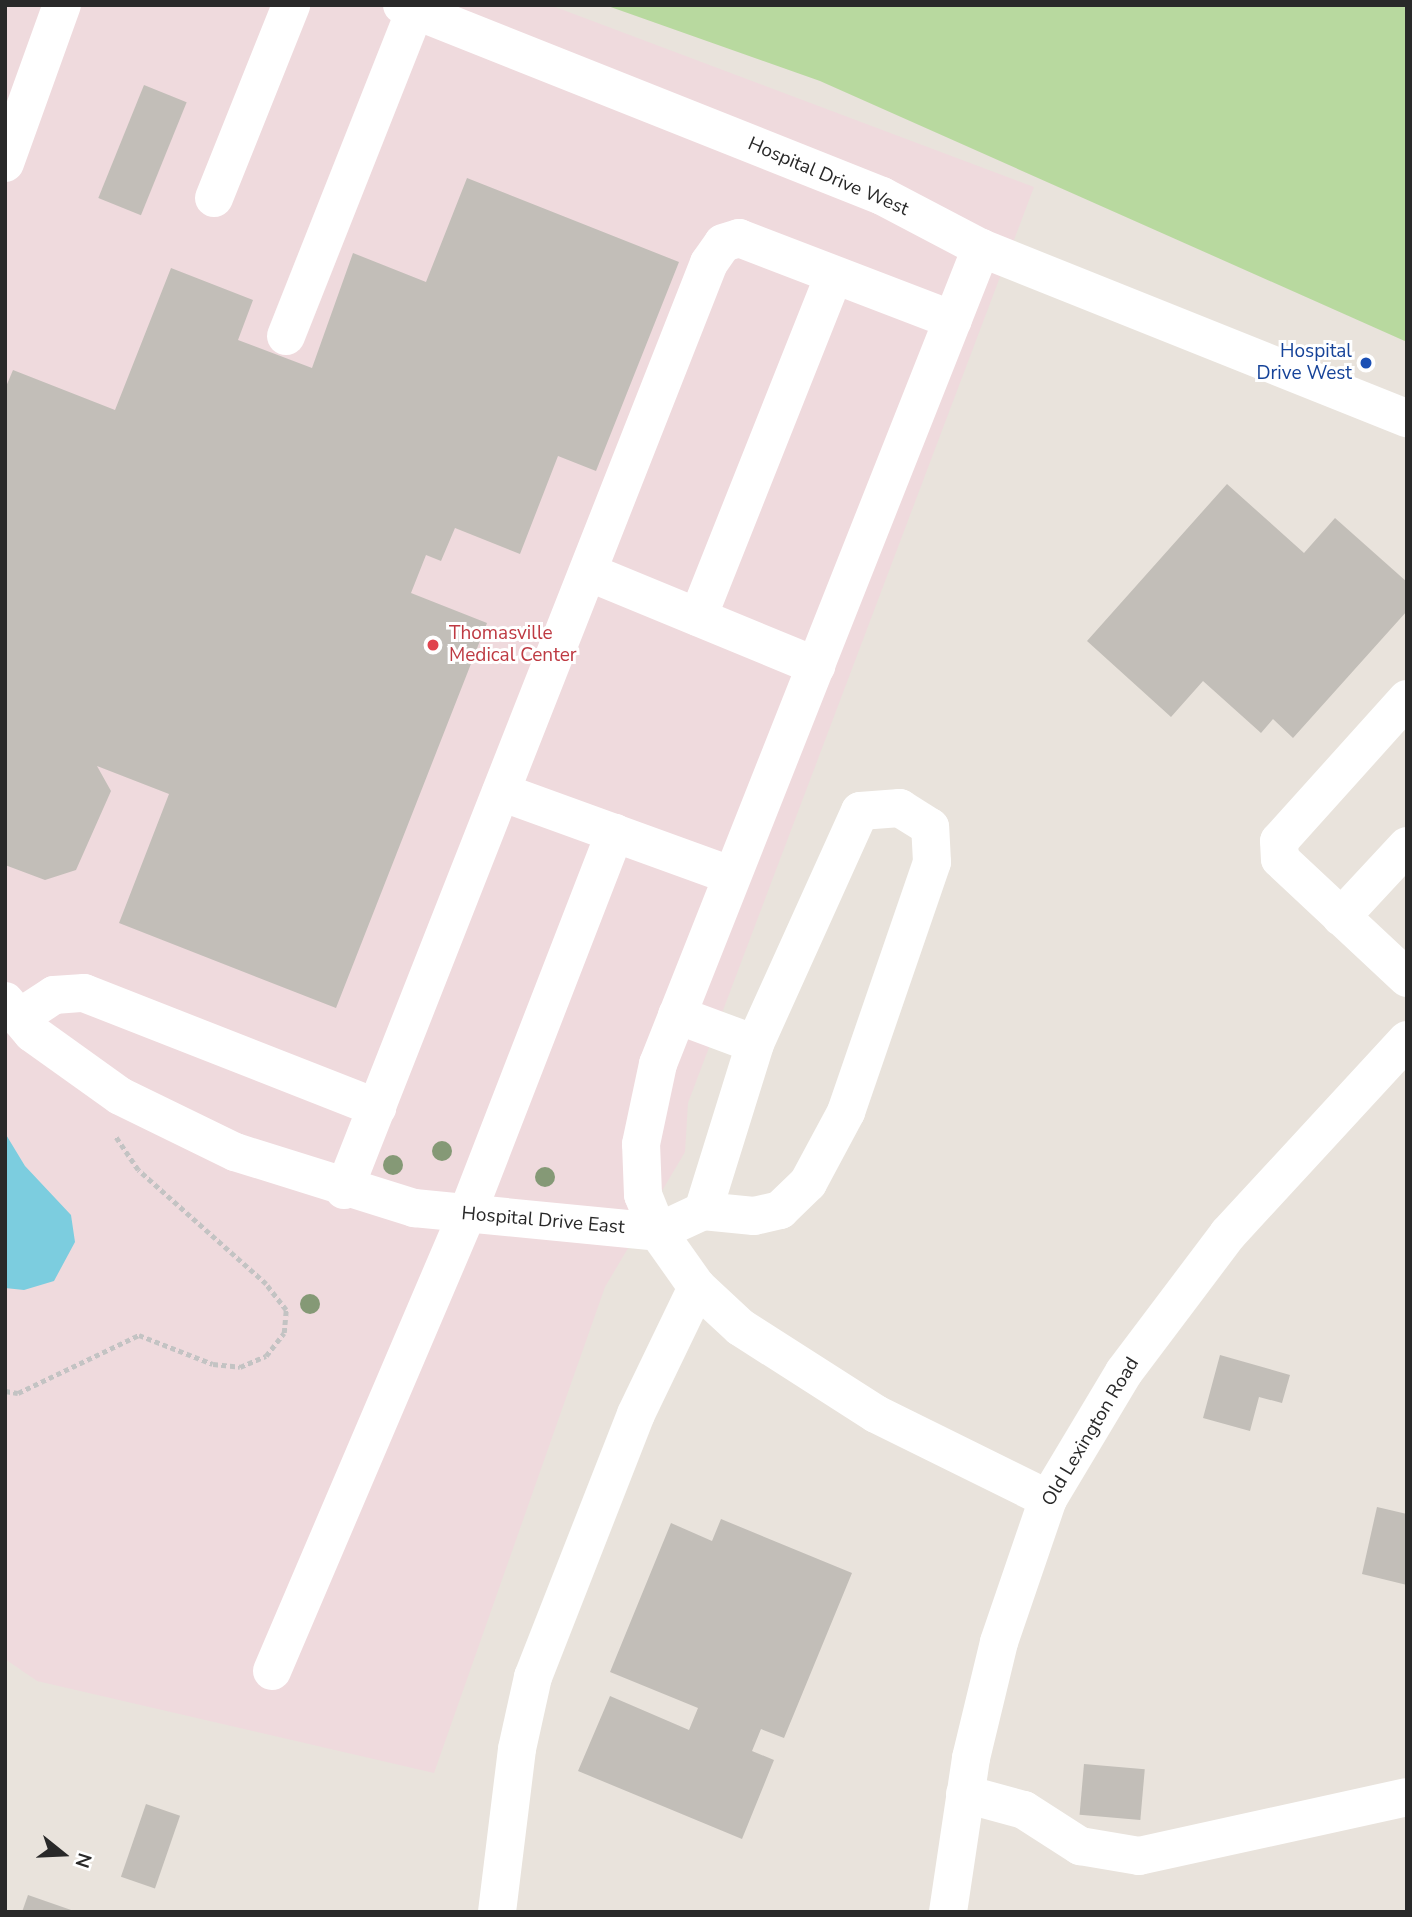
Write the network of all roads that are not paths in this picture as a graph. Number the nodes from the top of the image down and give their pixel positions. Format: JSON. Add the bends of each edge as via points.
{"nodes":[{"id":1,"x":62,"y":5,"type":"edge"},
{"id":2,"x":291,"y":5,"type":"edge"},
{"id":3,"x":408,"y":8,"type":"edge"},
{"id":4,"x":5,"y":163,"type":"edge"},
{"id":5,"x":214,"y":198,"type":"dead end"},
{"id":6,"x":981,"y":248,"type":"junction"},
{"id":7,"x":834,"y":275,"type":"junction"},
{"id":8,"x":953,"y":320,"type":"junction"},
{"id":9,"x":286,"y":336,"type":"dead end"},
{"id":10,"x":1407,"y":418,"type":"edge"},
{"id":11,"x":588,"y":572,"type":"junction"},
{"id":12,"x":698,"y":617,"type":"junction"},
{"id":13,"x":816,"y":666,"type":"junction"},
{"id":14,"x":1407,"y":699,"type":"edge"},
{"id":15,"x":501,"y":792,"type":"junction"},
{"id":16,"x":615,"y":833,"type":"junction"},
{"id":17,"x":1407,"y":846,"type":"edge"},
{"id":18,"x":730,"y":875,"type":"junction"},
{"id":19,"x":1341,"y":917,"type":"junction"},
{"id":20,"x":1407,"y":978,"type":"edge"},
{"id":21,"x":12,"y":1009,"type":"edge"},
{"id":22,"x":677,"y":1015,"type":"junction"},
{"id":23,"x":1407,"y":1040,"type":"edge"},
{"id":24,"x":755,"y":1044,"type":"junction"},
{"id":25,"x":377,"y":1108,"type":"junction"},
{"id":26,"x":344,"y":1190,"type":"junction"},
{"id":27,"x":704,"y":1211,"type":"junction"},
{"id":28,"x":467,"y":1214,"type":"junction"},
{"id":29,"x":658,"y":1232,"type":"junction"},
{"id":30,"x":697,"y":1287,"type":"junction"},
{"id":31,"x":1048,"y":1499,"type":"junction"},
{"id":32,"x":272,"y":1671,"type":"dead end"},
{"id":33,"x":965,"y":1794,"type":"junction"},
{"id":34,"x":1407,"y":1797,"type":"edge"},
{"id":35,"x":497,"y":1912,"type":"edge"},
{"id":36,"x":948,"y":1912,"type":"edge"}],
"edges":[{"from":1,"to":4,"type":"street"},
{"from":2,"to":5,"type":"street"},
{"from":3,"to":6,"type":"street","name":"Hospital Drive West","via":[[882,196]]},
{"from":3,"to":9,"type":"street"},
{"from":6,"to":8,"type":"street"},
{"from":6,"to":10,"type":"street","name":"Hospital Drive West"},
{"from":7,"to":8,"type":"street"},
{"from":7,"to":11,"type":"street","via":[[739,238],[723,243],[709,263]]},
{"from":7,"to":12,"type":"street"},
{"from":8,"to":13,"type":"street"},
{"from":11,"to":12,"type":"street"},
{"from":11,"to":15,"type":"street"},
{"from":12,"to":13,"type":"street"},
{"from":13,"to":18,"type":"street"},
{"from":14,"to":19,"type":"street","via":[[1286,825],[1279,841],[1280,859]]},
{"from":15,"to":16,"type":"street"},
{"from":15,"to":25,"type":"street"},
{"from":16,"to":18,"type":"street"},
{"from":16,"to":28,"type":"street"},
{"from":17,"to":19,"type":"street"},
{"from":18,"to":22,"type":"street"},
{"from":19,"to":20,"type":"street"},
{"from":21,"to":25,"type":"street","via":[[54,995],[84,993]]},
{"from":21,"to":26,"type":"street","name":"Hospital Drive East","via":[[120,1096],[235,1152]]},
{"from":22,"to":24,"type":"street"},
{"from":22,"to":29,"type":"street","via":[[658,1064],[641,1144],[643,1195]]},
{"from":23,"to":31,"type":"street","name":"Old Lexington Road","via":[[1228,1234],[1124,1372]]},
{"from":24,"to":27,"type":"street"},
{"from":24,"to":27,"type":"street","via":[[860,811],[900,808],[930,827],[932,862],[846,1112],[808,1183],[780,1210],[754,1216]]},
{"from":25,"to":26,"type":"street"},
{"from":26,"to":28,"type":"street","name":"Hospital Drive East"},
{"from":27,"to":29,"type":"street"},
{"from":28,"to":29,"type":"street","name":"Hospital Drive East"},
{"from":28,"to":32,"type":"street"},
{"from":29,"to":30,"type":"street"},
{"from":30,"to":31,"type":"street","via":[[740,1327],[876,1414]]},
{"from":30,"to":35,"type":"street","via":[[636,1414],[533,1677],[517,1749]]},
{"from":31,"to":33,"type":"street","name":"Old Lexington Road","via":[[999,1642]]},
{"from":33,"to":34,"type":"street","via":[[1024,1810],[1080,1846],[1139,1856]]},
{"from":33,"to":36,"type":"street","name":"Old Lexington Road"}]}
